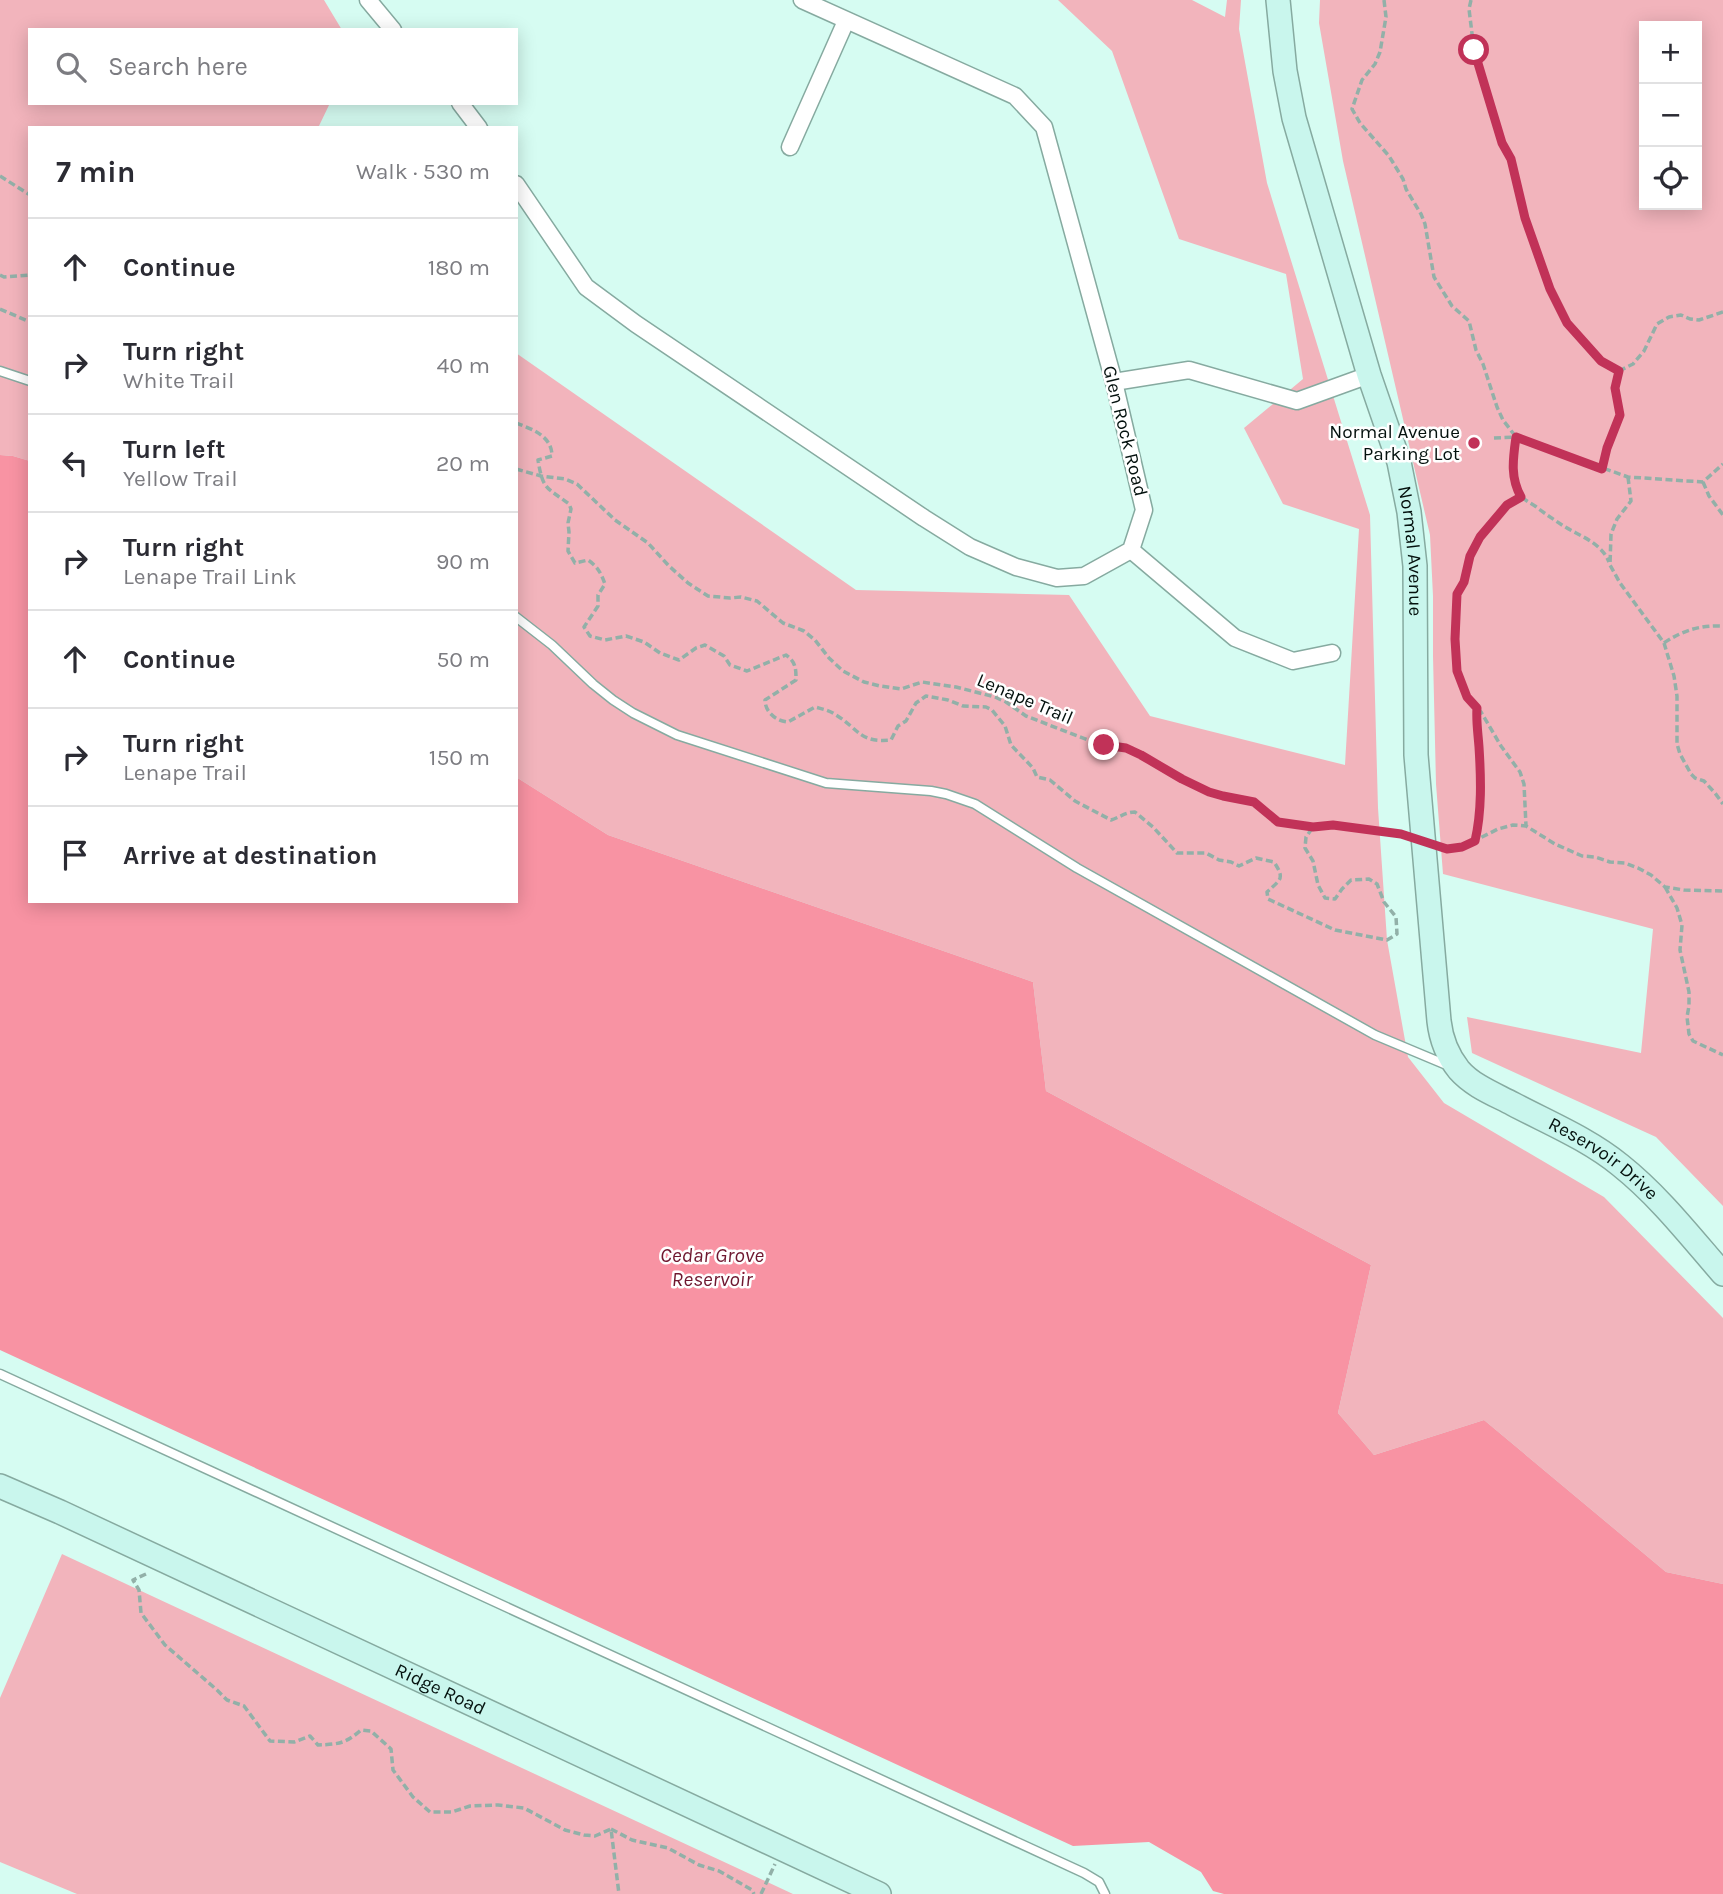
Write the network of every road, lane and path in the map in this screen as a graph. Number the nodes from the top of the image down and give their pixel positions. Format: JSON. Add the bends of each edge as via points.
{"nodes":[{"id":1,"x":368,"y":0,"type":"edge"},
{"id":2,"x":802,"y":0,"type":"edge"},
{"id":3,"x":1278,"y":0,"type":"edge"},
{"id":4,"x":1384,"y":0,"type":"edge"},
{"id":5,"x":1471,"y":0,"type":"edge"},
{"id":6,"x":846,"y":21,"type":"junction"},
{"id":7,"x":391,"y":28,"type":"edge"},
{"id":8,"x":462,"y":105,"type":"edge"},
{"id":9,"x":477,"y":126,"type":"edge"},
{"id":10,"x":790,"y":147,"type":"dead end"},
{"id":11,"x":0,"y":176,"type":"edge"},
{"id":12,"x":518,"y":187,"type":"edge"},
{"id":13,"x":28,"y":194,"type":"edge"},
{"id":14,"x":0,"y":275,"type":"edge"},
{"id":15,"x":28,"y":275,"type":"edge"},
{"id":16,"x":0,"y":309,"type":"edge"},
{"id":17,"x":1723,"y":312,"type":"edge"},
{"id":18,"x":28,"y":322,"type":"edge"},
{"id":19,"x":0,"y":371,"type":"edge"},
{"id":20,"x":1619,"y":371,"type":"junction"},
{"id":21,"x":1369,"y":375,"type":"junction"},
{"id":22,"x":28,"y":380,"type":"edge"},
{"id":23,"x":1114,"y":382,"type":"junction"},
{"id":24,"x":518,"y":424,"type":"edge"},
{"id":25,"x":1516,"y":437,"type":"junction"},
{"id":26,"x":1493,"y":438,"type":"dead end"},
{"id":27,"x":1723,"y":464,"type":"edge"},
{"id":28,"x":518,"y":469,"type":"edge"},
{"id":29,"x":1602,"y":469,"type":"junction"},
{"id":30,"x":541,"y":476,"type":"junction"},
{"id":31,"x":1628,"y":477,"type":"junction"},
{"id":32,"x":1703,"y":482,"type":"junction"},
{"id":33,"x":1521,"y":497,"type":"junction"},
{"id":34,"x":1723,"y":515,"type":"edge"},
{"id":35,"x":1131,"y":550,"type":"junction"},
{"id":36,"x":1610,"y":565,"type":"junction"},
{"id":37,"x":518,"y":619,"type":"edge"},
{"id":38,"x":1723,"y":625,"type":"edge"},
{"id":39,"x":1664,"y":643,"type":"junction"},
{"id":40,"x":1332,"y":653,"type":"dead end"},
{"id":41,"x":1477,"y":708,"type":"junction"},
{"id":42,"x":1723,"y":804,"type":"edge"},
{"id":43,"x":1526,"y":826,"type":"junction"},
{"id":44,"x":1313,"y":827,"type":"junction"},
{"id":45,"x":1475,"y":841,"type":"junction"},
{"id":46,"x":1423,"y":842,"type":"junction"},
{"id":47,"x":1665,"y":887,"type":"junction"},
{"id":48,"x":1723,"y":891,"type":"edge"},
{"id":49,"x":1723,"y":1055,"type":"edge"},
{"id":50,"x":1460,"y":1071,"type":"junction"},
{"id":51,"x":1723,"y":1274,"type":"edge"},
{"id":52,"x":0,"y":1374,"type":"edge"},
{"id":53,"x":0,"y":1486,"type":"edge"},
{"id":54,"x":167,"y":1563,"type":"junction"},
{"id":55,"x":611,"y":1829,"type":"junction"},
{"id":56,"x":782,"y":1849,"type":"junction"},
{"id":57,"x":619,"y":1894,"type":"edge"},
{"id":58,"x":754,"y":1894,"type":"edge"},
{"id":59,"x":761,"y":1894,"type":"edge"},
{"id":60,"x":878,"y":1894,"type":"edge"},
{"id":61,"x":1105,"y":1894,"type":"edge"}],
"edges":[{"from":1,"to":7,"type":"street"},
{"from":2,"to":6,"type":"street","name":"Glen Rock Road"},
{"from":3,"to":21,"type":"street","name":"Normal Avenue","via":[[1294,118]]},
{"from":4,"to":25,"type":"path","via":[[1380,52],[1362,80],[1352,109],[1389,156],[1421,214],[1434,277],[1452,306],[1469,321],[1497,407]]},
{"from":5,"to":20,"type":"path","via":[[1474,50],[1550,289],[1567,323],[1601,361]]},
{"from":6,"to":10,"type":"street"},
{"from":6,"to":23,"type":"street","name":"Glen Rock Road","via":[[1015,96],[1044,127]]},
{"from":8,"to":9,"type":"street"},
{"from":11,"to":13,"type":"path"},
{"from":12,"to":35,"type":"street","via":[[586,287],[970,547],[1057,578],[1084,576]]},
{"from":14,"to":15,"type":"path"},
{"from":16,"to":18,"type":"path"},
{"from":17,"to":20,"type":"path","via":[[1699,320],[1669,317],[1657,324],[1633,364]]},
{"from":19,"to":22,"type":"lane"},
{"from":20,"to":29,"type":"path","via":[[1615,388],[1620,415]]},
{"from":21,"to":23,"type":"street","via":[[1297,401],[1189,370]]},
{"from":21,"to":46,"type":"street","name":"Normal Avenue","via":[[1399,463],[1409,512],[1415,566],[1416,755]]},
{"from":23,"to":35,"type":"street","name":"Glen Rock Road","via":[[1144,510]]},
{"from":24,"to":30,"type":"path","via":[[537,432],[552,447],[552,456],[538,460]]},
{"from":25,"to":26,"type":"path"},
{"from":25,"to":29,"type":"path"},
{"from":25,"to":33,"type":"path","via":[[1514,485]]},
{"from":27,"to":32,"type":"path"},
{"from":28,"to":30,"type":"path","name":"Lenape Trail"},
{"from":29,"to":31,"type":"path"},
{"from":30,"to":44,"type":"path","name":"Lenape Trail","via":[[578,484],[688,583],[708,596],[757,600],[783,624],[815,640],[843,671],[864,682],[901,689],[922,682],[995,697],[1026,716],[1088,740],[1126,748],[1209,792],[1254,802],[1278,822]]},
{"from":30,"to":44,"type":"path","via":[[547,489],[571,509],[568,551],[575,563],[588,560],[599,569],[605,584],[584,627],[590,636],[626,636],[679,660],[705,645],[730,665],[747,671],[786,655],[796,666],[796,680],[765,700],[769,713],[788,722],[815,707],[827,710],[855,732],[876,741],[891,740],[926,696],[986,707],[1005,726],[1011,745],[1038,777],[1050,780],[1111,820],[1135,812],[1177,853],[1206,853],[1239,866],[1256,858],[1274,862],[1282,874],[1268,899],[1335,930],[1387,940],[1397,934],[1395,917],[1377,884],[1369,879],[1351,880],[1335,899],[1325,898],[1305,848]]},
{"from":31,"to":32,"type":"path"},
{"from":31,"to":36,"type":"path","via":[[1631,501],[1611,534]]},
{"from":32,"to":34,"type":"path"},
{"from":33,"to":36,"type":"path","via":[[1598,547]]},
{"from":33,"to":41,"type":"path","via":[[1507,505],[1480,537],[1457,594],[1457,671],[1467,697]]},
{"from":35,"to":40,"type":"street","via":[[1235,638],[1293,661]]},
{"from":36,"to":39,"type":"path"},
{"from":37,"to":50,"type":"lane","via":[[593,684],[655,725],[826,783],[931,791],[975,804],[1077,868],[1375,1035]]},
{"from":38,"to":39,"type":"path","via":[[1698,626]]},
{"from":39,"to":42,"type":"path","via":[[1677,696],[1680,754],[1691,774]]},
{"from":41,"to":43,"type":"path","via":[[1520,772]]},
{"from":41,"to":45,"type":"path","via":[[1480,820]]},
{"from":43,"to":45,"type":"path","name":"Lenape Trail","via":[[1499,829]]},
{"from":43,"to":47,"type":"path","via":[[1582,856],[1625,863]]},
{"from":44,"to":46,"type":"path","name":"Lenape Trail","via":[[1389,832]]},
{"from":45,"to":46,"type":"path","name":"Lenape Trail","via":[[1447,849]]},
{"from":46,"to":50,"type":"street","name":"Normal Avenue","via":[[1441,1034]]},
{"from":47,"to":48,"type":"path"},
{"from":47,"to":49,"type":"path","via":[[1682,925],[1680,950],[1689,992],[1689,1034],[1693,1041]]},
{"from":50,"to":51,"type":"street","name":"Reservoir Drive","via":[[1478,1086],[1617,1162],[1655,1195]]},
{"from":52,"to":61,"type":"lane","via":[[1084,1873],[1099,1882]]},
{"from":53,"to":54,"type":"street","name":"Ridge Road"},
{"from":54,"to":55,"type":"path","via":[[133,1580],[141,1613],[165,1645],[227,1700],[244,1706],[271,1741],[294,1742],[310,1736],[318,1745],[341,1744],[361,1730],[371,1731],[391,1749],[393,1770],[430,1812],[498,1805],[524,1808],[584,1835]]},
{"from":54,"to":56,"type":"street","name":"Ridge Road"},
{"from":55,"to":57,"type":"path"},
{"from":55,"to":58,"type":"path","via":[[719,1871]]},
{"from":56,"to":59,"type":"path"},
{"from":56,"to":60,"type":"street","name":"Ridge Road"}]}
